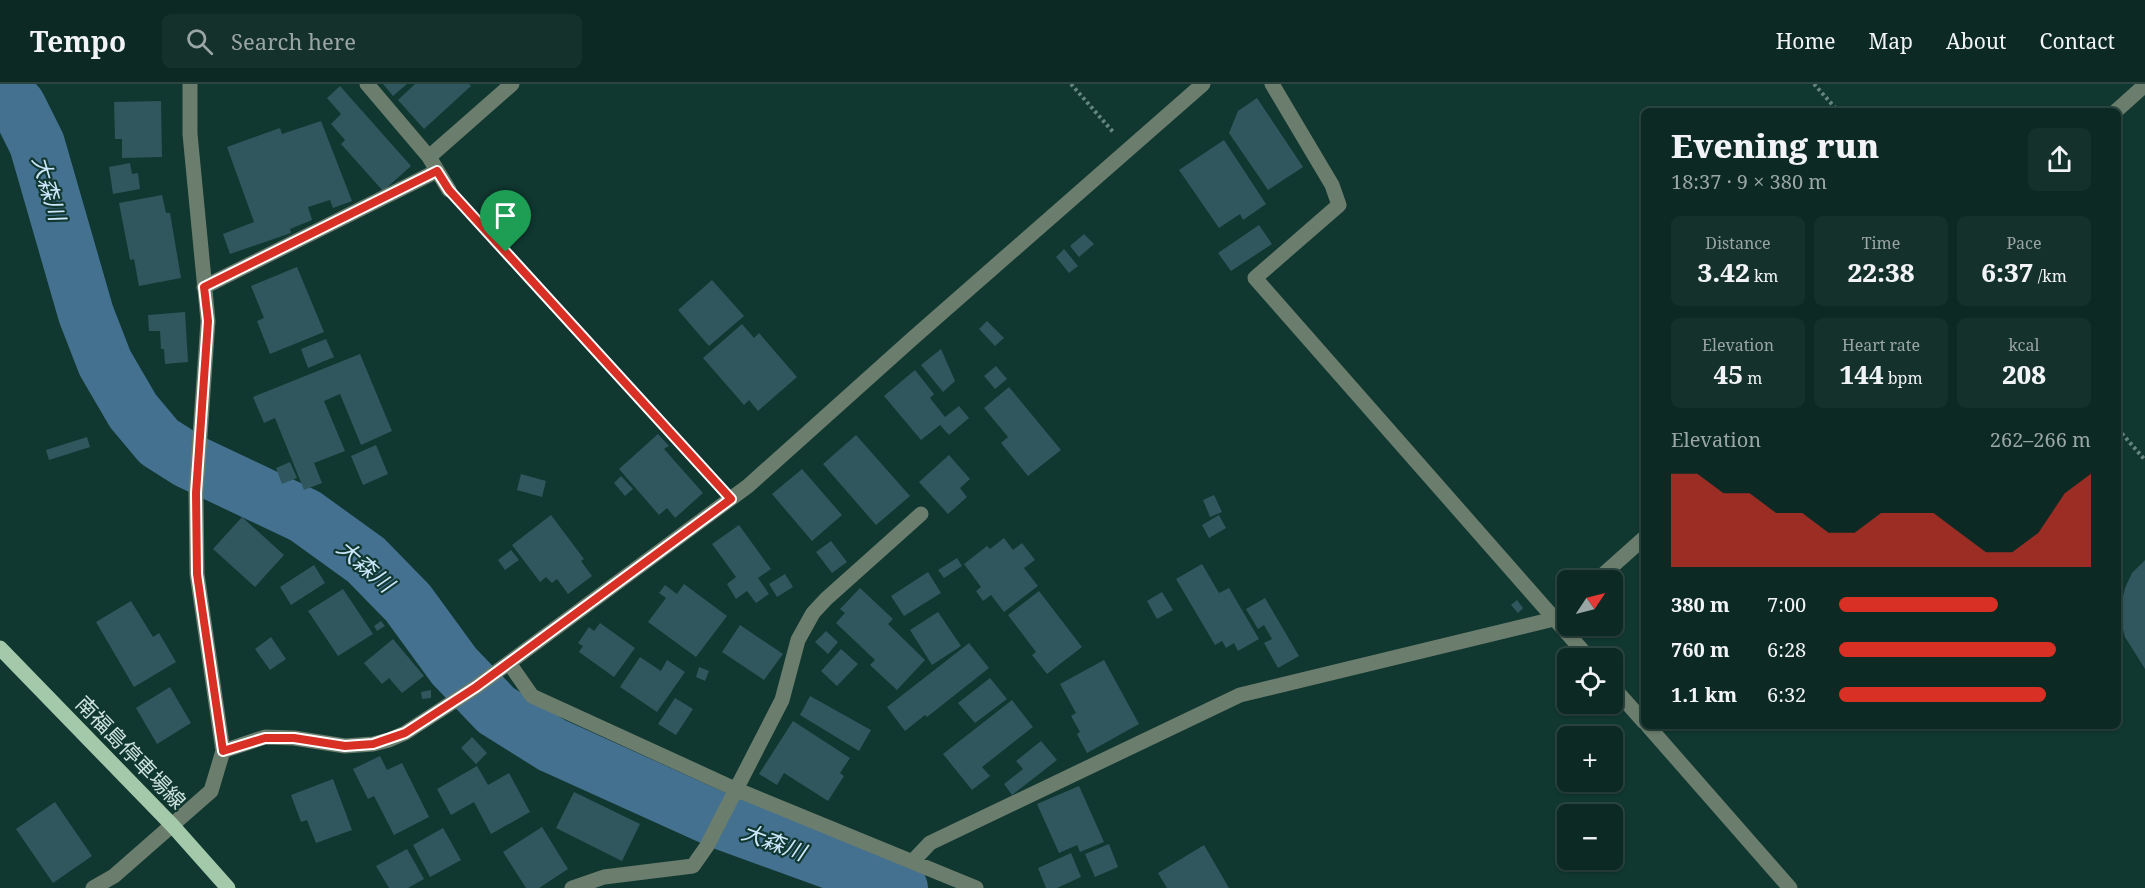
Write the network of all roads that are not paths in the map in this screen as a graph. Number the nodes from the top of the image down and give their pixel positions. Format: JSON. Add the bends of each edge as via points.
{"nodes":[{"id":1,"x":190,"y":84,"type":"edge"},
{"id":2,"x":367,"y":84,"type":"edge"},
{"id":3,"x":512,"y":84,"type":"edge"},
{"id":4,"x":1203,"y":84,"type":"edge"},
{"id":5,"x":1272,"y":84,"type":"edge"},
{"id":6,"x":2145,"y":85,"type":"edge"},
{"id":7,"x":2119,"y":108,"type":"edge"},
{"id":8,"x":429,"y":157,"type":"junction"},
{"id":9,"x":437,"y":171,"type":"junction"},
{"id":10,"x":449,"y":190,"type":"road end"},
{"id":11,"x":204,"y":287,"type":"junction"},
{"id":12,"x":921,"y":514,"type":"dead end"},
{"id":13,"x":1641,"y":541,"type":"edge"},
{"id":14,"x":1608,"y":570,"type":"edge"},
{"id":15,"x":1557,"y":616,"type":"edge"},
{"id":16,"x":1554,"y":619,"type":"junction"},
{"id":17,"x":0,"y":648,"type":"edge"},
{"id":18,"x":1579,"y":648,"type":"edge"},
{"id":19,"x":509,"y":663,"type":"junction"},
{"id":20,"x":1623,"y":698,"type":"edge"},
{"id":21,"x":1641,"y":719,"type":"edge"},
{"id":22,"x":1651,"y":729,"type":"edge"},
{"id":23,"x":223,"y":751,"type":"junction"},
{"id":24,"x":735,"y":789,"type":"junction"},
{"id":25,"x":172,"y":825,"type":"junction"},
{"id":26,"x":912,"y":862,"type":"junction"},
{"id":27,"x":93,"y":888,"type":"edge"},
{"id":28,"x":228,"y":888,"type":"edge"},
{"id":29,"x":572,"y":888,"type":"edge"},
{"id":30,"x":976,"y":888,"type":"edge"},
{"id":31,"x":1790,"y":888,"type":"edge"}],
"edges":[{"from":1,"to":11,"type":"street","via":[[190,134]]},
{"from":2,"to":8,"type":"street"},
{"from":3,"to":8,"type":"street"},
{"from":4,"to":19,"type":"street","via":[[748,486]]},
{"from":5,"to":16,"type":"street","via":[[1332,185],[1339,205],[1255,278]]},
{"from":6,"to":7,"type":"street"},
{"from":8,"to":9,"type":"street"},
{"from":9,"to":10,"type":"street"},
{"from":9,"to":11,"type":"street"},
{"from":11,"to":23,"type":"street","via":[[208,321],[196,493],[197,574]]},
{"from":12,"to":24,"type":"street","via":[[813,614],[798,640],[782,700]]},
{"from":13,"to":14,"type":"street"},
{"from":15,"to":16,"type":"street"},
{"from":16,"to":18,"type":"street"},
{"from":16,"to":26,"type":"street","via":[[1240,694],[930,843]]},
{"from":17,"to":25,"type":"main road","name":"南福島停車場線"},
{"from":19,"to":23,"type":"street","via":[[405,733],[373,744],[345,746],[265,738]]},
{"from":19,"to":24,"type":"street","via":[[532,696]]},
{"from":20,"to":21,"type":"street"},
{"from":22,"to":31,"type":"street"},
{"from":23,"to":25,"type":"street","via":[[211,791]]},
{"from":24,"to":26,"type":"street"},
{"from":24,"to":29,"type":"street","via":[[693,866],[604,877]]},
{"from":25,"to":27,"type":"street","via":[[114,876]]},
{"from":25,"to":28,"type":"main road","name":"南福島停車場線"},
{"from":26,"to":30,"type":"street"}]}
